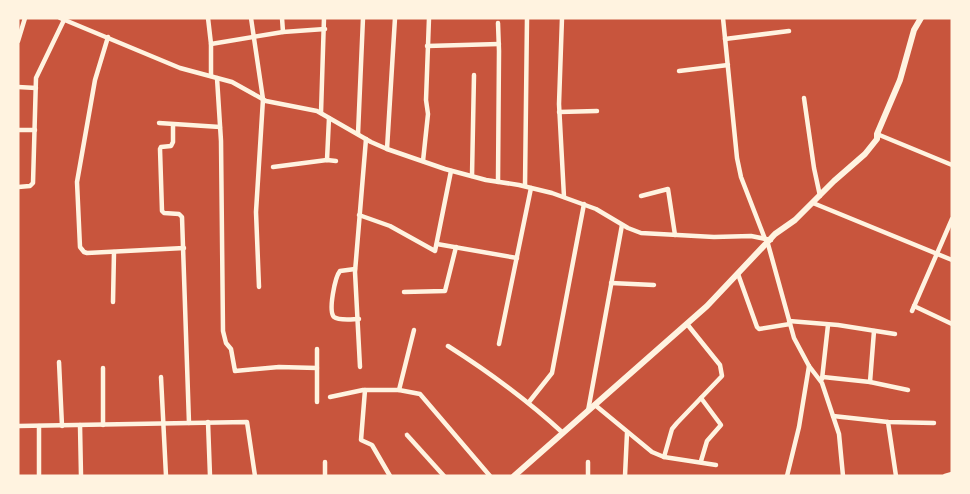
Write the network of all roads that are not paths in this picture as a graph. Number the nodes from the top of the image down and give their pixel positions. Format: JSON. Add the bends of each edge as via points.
{"nodes":[{"id":1,"x":25,"y":18,"type":"edge"},
{"id":2,"x":79,"y":18,"type":"edge"},
{"id":3,"x":208,"y":18,"type":"edge"},
{"id":4,"x":251,"y":18,"type":"edge"},
{"id":5,"x":282,"y":18,"type":"edge"},
{"id":6,"x":324,"y":18,"type":"edge"},
{"id":7,"x":363,"y":18,"type":"edge"},
{"id":8,"x":395,"y":18,"type":"edge"},
{"id":9,"x":429,"y":18,"type":"edge"},
{"id":10,"x":526,"y":18,"type":"edge"},
{"id":11,"x":562,"y":18,"type":"edge"},
{"id":12,"x":723,"y":18,"type":"edge"},
{"id":13,"x":921,"y":18,"type":"edge"},
{"id":14,"x":62,"y":19,"type":"edge"},
{"id":15,"x":498,"y":23,"type":"dead end"},
{"id":16,"x":79,"y":25,"type":"junction"},
{"id":17,"x":325,"y":29,"type":"junction"},
{"id":18,"x":789,"y":31,"type":"dead end"},
{"id":19,"x":283,"y":32,"type":"junction"},
{"id":20,"x":108,"y":37,"type":"junction"},
{"id":21,"x":252,"y":37,"type":"junction"},
{"id":22,"x":725,"y":39,"type":"junction"},
{"id":23,"x":18,"y":41,"type":"edge"},
{"id":24,"x":211,"y":44,"type":"junction"},
{"id":25,"x":499,"y":44,"type":"junction"},
{"id":26,"x":427,"y":46,"type":"junction"},
{"id":27,"x":728,"y":65,"type":"junction"},
{"id":28,"x":679,"y":71,"type":"dead end"},
{"id":29,"x":474,"y":75,"type":"dead end"},
{"id":30,"x":211,"y":76,"type":"junction"},
{"id":31,"x":217,"y":78,"type":"junction"},
{"id":32,"x":18,"y":87,"type":"edge"},
{"id":33,"x":36,"y":88,"type":"junction"},
{"id":34,"x":804,"y":98,"type":"dead end"},
{"id":35,"x":263,"y":99,"type":"junction"},
{"id":36,"x":597,"y":111,"type":"dead end"},
{"id":37,"x":560,"y":112,"type":"junction"},
{"id":38,"x":321,"y":113,"type":"junction"},
{"id":39,"x":329,"y":118,"type":"junction"},
{"id":40,"x":159,"y":123,"type":"dead end"},
{"id":41,"x":173,"y":125,"type":"junction"},
{"id":42,"x":220,"y":127,"type":"junction"},
{"id":43,"x":18,"y":130,"type":"edge"},
{"id":44,"x":35,"y":130,"type":"junction"},
{"id":45,"x":357,"y":134,"type":"junction"},
{"id":46,"x":877,"y":134,"type":"junction"},
{"id":47,"x":366,"y":139,"type":"junction"},
{"id":48,"x":387,"y":149,"type":"junction"},
{"id":49,"x":327,"y":160,"type":"junction"},
{"id":50,"x":336,"y":161,"type":"dead end"},
{"id":51,"x":423,"y":161,"type":"junction"},
{"id":52,"x":952,"y":165,"type":"edge"},
{"id":53,"x":273,"y":167,"type":"dead end"},
{"id":54,"x":451,"y":171,"type":"junction"},
{"id":55,"x":472,"y":176,"type":"junction"},
{"id":56,"x":498,"y":182,"type":"junction"},
{"id":57,"x":525,"y":186,"type":"junction"},
{"id":58,"x":18,"y":187,"type":"edge"},
{"id":59,"x":531,"y":188,"type":"junction"},
{"id":60,"x":641,"y":196,"type":"dead end"},
{"id":61,"x":820,"y":196,"type":"junction"},
{"id":62,"x":564,"y":197,"type":"junction"},
{"id":63,"x":813,"y":202,"type":"junction"},
{"id":64,"x":584,"y":204,"type":"junction"},
{"id":65,"x":359,"y":215,"type":"junction"},
{"id":66,"x":952,"y":219,"type":"edge"},
{"id":67,"x":622,"y":225,"type":"junction"},
{"id":68,"x":675,"y":235,"type":"junction"},
{"id":69,"x":768,"y":241,"type":"junction"},
{"id":70,"x":437,"y":244,"type":"junction"},
{"id":71,"x":456,"y":247,"type":"junction"},
{"id":72,"x":184,"y":248,"type":"junction"},
{"id":73,"x":114,"y":252,"type":"junction"},
{"id":74,"x":938,"y":254,"type":"junction"},
{"id":75,"x":517,"y":258,"type":"junction"},
{"id":76,"x":952,"y":260,"type":"edge"},
{"id":77,"x":355,"y":269,"type":"junction"},
{"id":78,"x":738,"y":274,"type":"junction"},
{"id":79,"x":611,"y":283,"type":"junction"},
{"id":80,"x":654,"y":285,"type":"dead end"},
{"id":81,"x":259,"y":287,"type":"dead end"},
{"id":82,"x":404,"y":292,"type":"dead end"},
{"id":83,"x":113,"y":302,"type":"dead end"},
{"id":84,"x":358,"y":319,"type":"junction"},
{"id":85,"x":789,"y":323,"type":"junction"},
{"id":86,"x":687,"y":324,"type":"junction"},
{"id":87,"x":952,"y":324,"type":"edge"},
{"id":88,"x":828,"y":325,"type":"junction"},
{"id":89,"x":414,"y":330,"type":"dead end"},
{"id":90,"x":874,"y":331,"type":"junction"},
{"id":91,"x":895,"y":334,"type":"dead end"},
{"id":92,"x":499,"y":344,"type":"dead end"},
{"id":93,"x":448,"y":346,"type":"dead end"},
{"id":94,"x":317,"y":349,"type":"dead end"},
{"id":95,"x":59,"y":363,"type":"dead end"},
{"id":96,"x":809,"y":366,"type":"junction"},
{"id":97,"x":360,"y":367,"type":"dead end"},
{"id":98,"x":103,"y":368,"type":"dead end"},
{"id":99,"x":317,"y":368,"type":"junction"},
{"id":100,"x":161,"y":377,"type":"dead end"},
{"id":101,"x":823,"y":377,"type":"junction"},
{"id":102,"x":870,"y":382,"type":"junction"},
{"id":103,"x":822,"y":383,"type":"junction"},
{"id":104,"x":365,"y":390,"type":"junction"},
{"id":105,"x":399,"y":390,"type":"junction"},
{"id":106,"x":908,"y":390,"type":"dead end"},
{"id":107,"x":330,"y":397,"type":"dead end"},
{"id":108,"x":701,"y":398,"type":"junction"},
{"id":109,"x":317,"y":402,"type":"dead end"},
{"id":110,"x":529,"y":402,"type":"junction"},
{"id":111,"x":595,"y":405,"type":"junction"},
{"id":112,"x":588,"y":411,"type":"junction"},
{"id":113,"x":833,"y":416,"type":"junction"},
{"id":114,"x":888,"y":422,"type":"junction"},
{"id":115,"x":163,"y":423,"type":"junction"},
{"id":116,"x":189,"y":423,"type":"junction"},
{"id":117,"x":208,"y":423,"type":"junction"},
{"id":118,"x":934,"y":423,"type":"dead end"},
{"id":119,"x":80,"y":425,"type":"junction"},
{"id":120,"x":104,"y":425,"type":"junction"},
{"id":121,"x":18,"y":426,"type":"edge"},
{"id":122,"x":39,"y":426,"type":"junction"},
{"id":123,"x":62,"y":426,"type":"junction"},
{"id":124,"x":627,"y":433,"type":"junction"},
{"id":125,"x":562,"y":434,"type":"junction"},
{"id":126,"x":407,"y":435,"type":"dead end"},
{"id":127,"x":664,"y":457,"type":"junction"},
{"id":128,"x":700,"y":461,"type":"junction"},
{"id":129,"x":325,"y":462,"type":"dead end"},
{"id":130,"x":588,"y":462,"type":"dead end"},
{"id":131,"x":716,"y":465,"type":"dead end"},
{"id":132,"x":952,"y":474,"type":"edge"},
{"id":133,"x":39,"y":476,"type":"edge"},
{"id":134,"x":81,"y":476,"type":"edge"},
{"id":135,"x":166,"y":476,"type":"edge"},
{"id":136,"x":210,"y":476,"type":"edge"},
{"id":137,"x":255,"y":476,"type":"edge"},
{"id":138,"x":325,"y":476,"type":"edge"},
{"id":139,"x":390,"y":476,"type":"edge"},
{"id":140,"x":444,"y":476,"type":"edge"},
{"id":141,"x":490,"y":476,"type":"edge"},
{"id":142,"x":514,"y":476,"type":"edge"},
{"id":143,"x":588,"y":476,"type":"edge"},
{"id":144,"x":626,"y":476,"type":"edge"},
{"id":145,"x":787,"y":476,"type":"edge"},
{"id":146,"x":843,"y":476,"type":"edge"},
{"id":147,"x":896,"y":476,"type":"edge"},
{"id":148,"x":945,"y":476,"type":"edge"}],
"edges":[{"from":1,"to":23,"type":"street"},
{"from":2,"to":16,"type":"street"},
{"from":3,"to":24,"type":"street"},
{"from":4,"to":21,"type":"street"},
{"from":5,"to":19,"type":"street"},
{"from":6,"to":17,"type":"street"},
{"from":7,"to":45,"type":"street"},
{"from":8,"to":48,"type":"street"},
{"from":9,"to":26,"type":"street"},
{"from":10,"to":57,"type":"street"},
{"from":11,"to":37,"type":"street"},
{"from":12,"to":22,"type":"street"},
{"from":13,"to":46,"type":"main road"},
{"from":14,"to":16,"type":"street"},
{"from":14,"to":33,"type":"street","via":[[36,78]]},
{"from":15,"to":25,"type":"street"},
{"from":16,"to":20,"type":"street"},
{"from":17,"to":19,"type":"street"},
{"from":17,"to":38,"type":"street"},
{"from":18,"to":22,"type":"street"},
{"from":19,"to":21,"type":"street"},
{"from":20,"to":30,"type":"street","via":[[180,68]]},
{"from":20,"to":73,"type":"street","via":[[95,80],[77,183],[80,247],[87,253]]},
{"from":21,"to":24,"type":"street"},
{"from":21,"to":35,"type":"street"},
{"from":22,"to":27,"type":"street"},
{"from":24,"to":30,"type":"street"},
{"from":25,"to":26,"type":"street"},
{"from":25,"to":56,"type":"street"},
{"from":26,"to":51,"type":"street","via":[[428,114]]},
{"from":27,"to":28,"type":"street"},
{"from":27,"to":69,"type":"street","via":[[736,158]]},
{"from":29,"to":55,"type":"street"},
{"from":30,"to":31,"type":"street"},
{"from":31,"to":35,"type":"street"},
{"from":31,"to":42,"type":"street"},
{"from":32,"to":33,"type":"street"},
{"from":33,"to":44,"type":"street"},
{"from":34,"to":61,"type":"street"},
{"from":35,"to":38,"type":"street"},
{"from":35,"to":81,"type":"street","via":[[256,212]]},
{"from":36,"to":37,"type":"street"},
{"from":37,"to":62,"type":"street"},
{"from":38,"to":39,"type":"street"},
{"from":39,"to":45,"type":"street"},
{"from":39,"to":49,"type":"street"},
{"from":40,"to":41,"type":"street"},
{"from":41,"to":42,"type":"street"},
{"from":41,"to":72,"type":"street","via":[[171,146],[160,149],[162,211],[182,217]]},
{"from":42,"to":99,"type":"street","via":[[223,331],[235,371]]},
{"from":43,"to":44,"type":"street"},
{"from":44,"to":58,"type":"street","via":[[33,183]]},
{"from":45,"to":47,"type":"street"},
{"from":46,"to":52,"type":"street"},
{"from":46,"to":61,"type":"main road","via":[[866,154]]},
{"from":47,"to":48,"type":"street"},
{"from":47,"to":65,"type":"street"},
{"from":48,"to":51,"type":"street"},
{"from":49,"to":50,"type":"street"},
{"from":49,"to":53,"type":"street"},
{"from":51,"to":54,"type":"street"},
{"from":54,"to":55,"type":"street"},
{"from":54,"to":70,"type":"street"},
{"from":55,"to":56,"type":"street"},
{"from":56,"to":57,"type":"street"},
{"from":57,"to":59,"type":"street"},
{"from":59,"to":62,"type":"street"},
{"from":59,"to":75,"type":"street"},
{"from":60,"to":68,"type":"street","via":[[668,189]]},
{"from":61,"to":63,"type":"main road"},
{"from":62,"to":64,"type":"street"},
{"from":63,"to":69,"type":"main road"},
{"from":63,"to":74,"type":"street"},
{"from":64,"to":67,"type":"street"},
{"from":64,"to":110,"type":"street","via":[[552,373]]},
{"from":65,"to":70,"type":"street","via":[[390,226],[433,251]]},
{"from":65,"to":77,"type":"street"},
{"from":66,"to":74,"type":"street"},
{"from":67,"to":68,"type":"street","via":[[641,233]]},
{"from":67,"to":79,"type":"street"},
{"from":68,"to":69,"type":"street","via":[[751,236]]},
{"from":69,"to":78,"type":"main road"},
{"from":69,"to":85,"type":"street"},
{"from":70,"to":71,"type":"street"},
{"from":71,"to":75,"type":"street"},
{"from":71,"to":82,"type":"street","via":[[445,291]]},
{"from":72,"to":73,"type":"street"},
{"from":72,"to":116,"type":"street"},
{"from":73,"to":83,"type":"street"},
{"from":74,"to":76,"type":"street"},
{"from":74,"to":87,"type":"street","via":[[913,309]]},
{"from":75,"to":92,"type":"street"},
{"from":77,"to":84,"type":"street"},
{"from":77,"to":84,"type":"street","via":[[340,271],[335,276],[331,310],[337,319]]},
{"from":78,"to":85,"type":"street","via":[[759,329]]},
{"from":78,"to":86,"type":"main road"},
{"from":79,"to":80,"type":"street"},
{"from":79,"to":112,"type":"street"},
{"from":84,"to":97,"type":"street"},
{"from":85,"to":88,"type":"street"},
{"from":85,"to":96,"type":"street"},
{"from":86,"to":108,"type":"street","via":[[723,373]]},
{"from":86,"to":111,"type":"main road"},
{"from":88,"to":90,"type":"street"},
{"from":88,"to":101,"type":"street"},
{"from":89,"to":105,"type":"street"},
{"from":90,"to":91,"type":"street"},
{"from":90,"to":102,"type":"street"},
{"from":93,"to":110,"type":"street"},
{"from":94,"to":99,"type":"street"},
{"from":95,"to":123,"type":"street"},
{"from":96,"to":103,"type":"street"},
{"from":96,"to":145,"type":"street"},
{"from":98,"to":120,"type":"street"},
{"from":99,"to":109,"type":"street"},
{"from":100,"to":115,"type":"street"},
{"from":101,"to":102,"type":"street"},
{"from":101,"to":103,"type":"street"},
{"from":102,"to":106,"type":"street"},
{"from":103,"to":113,"type":"street"},
{"from":104,"to":105,"type":"street"},
{"from":104,"to":107,"type":"street"},
{"from":104,"to":139,"type":"street","via":[[361,440],[372,445]]},
{"from":105,"to":141,"type":"street","via":[[424,397]]},
{"from":108,"to":127,"type":"street","via":[[672,429]]},
{"from":108,"to":128,"type":"street","via":[[721,424],[707,441]]},
{"from":110,"to":125,"type":"street"},
{"from":111,"to":112,"type":"main road"},
{"from":111,"to":124,"type":"street"},
{"from":112,"to":125,"type":"main road"},
{"from":113,"to":114,"type":"street"},
{"from":113,"to":146,"type":"street"},
{"from":114,"to":118,"type":"street"},
{"from":114,"to":147,"type":"street"},
{"from":115,"to":116,"type":"street"},
{"from":115,"to":120,"type":"street"},
{"from":115,"to":135,"type":"street"},
{"from":116,"to":117,"type":"street"},
{"from":117,"to":136,"type":"street"},
{"from":117,"to":137,"type":"street","via":[[248,422]]},
{"from":119,"to":120,"type":"street"},
{"from":119,"to":123,"type":"street"},
{"from":119,"to":134,"type":"street"},
{"from":121,"to":122,"type":"street"},
{"from":122,"to":123,"type":"street"},
{"from":122,"to":133,"type":"street"},
{"from":124,"to":127,"type":"street"},
{"from":124,"to":144,"type":"street"},
{"from":125,"to":142,"type":"main road"},
{"from":126,"to":140,"type":"street"},
{"from":127,"to":128,"type":"street"},
{"from":128,"to":131,"type":"street"},
{"from":129,"to":138,"type":"street"},
{"from":130,"to":143,"type":"street"},
{"from":132,"to":148,"type":"street"}]}
